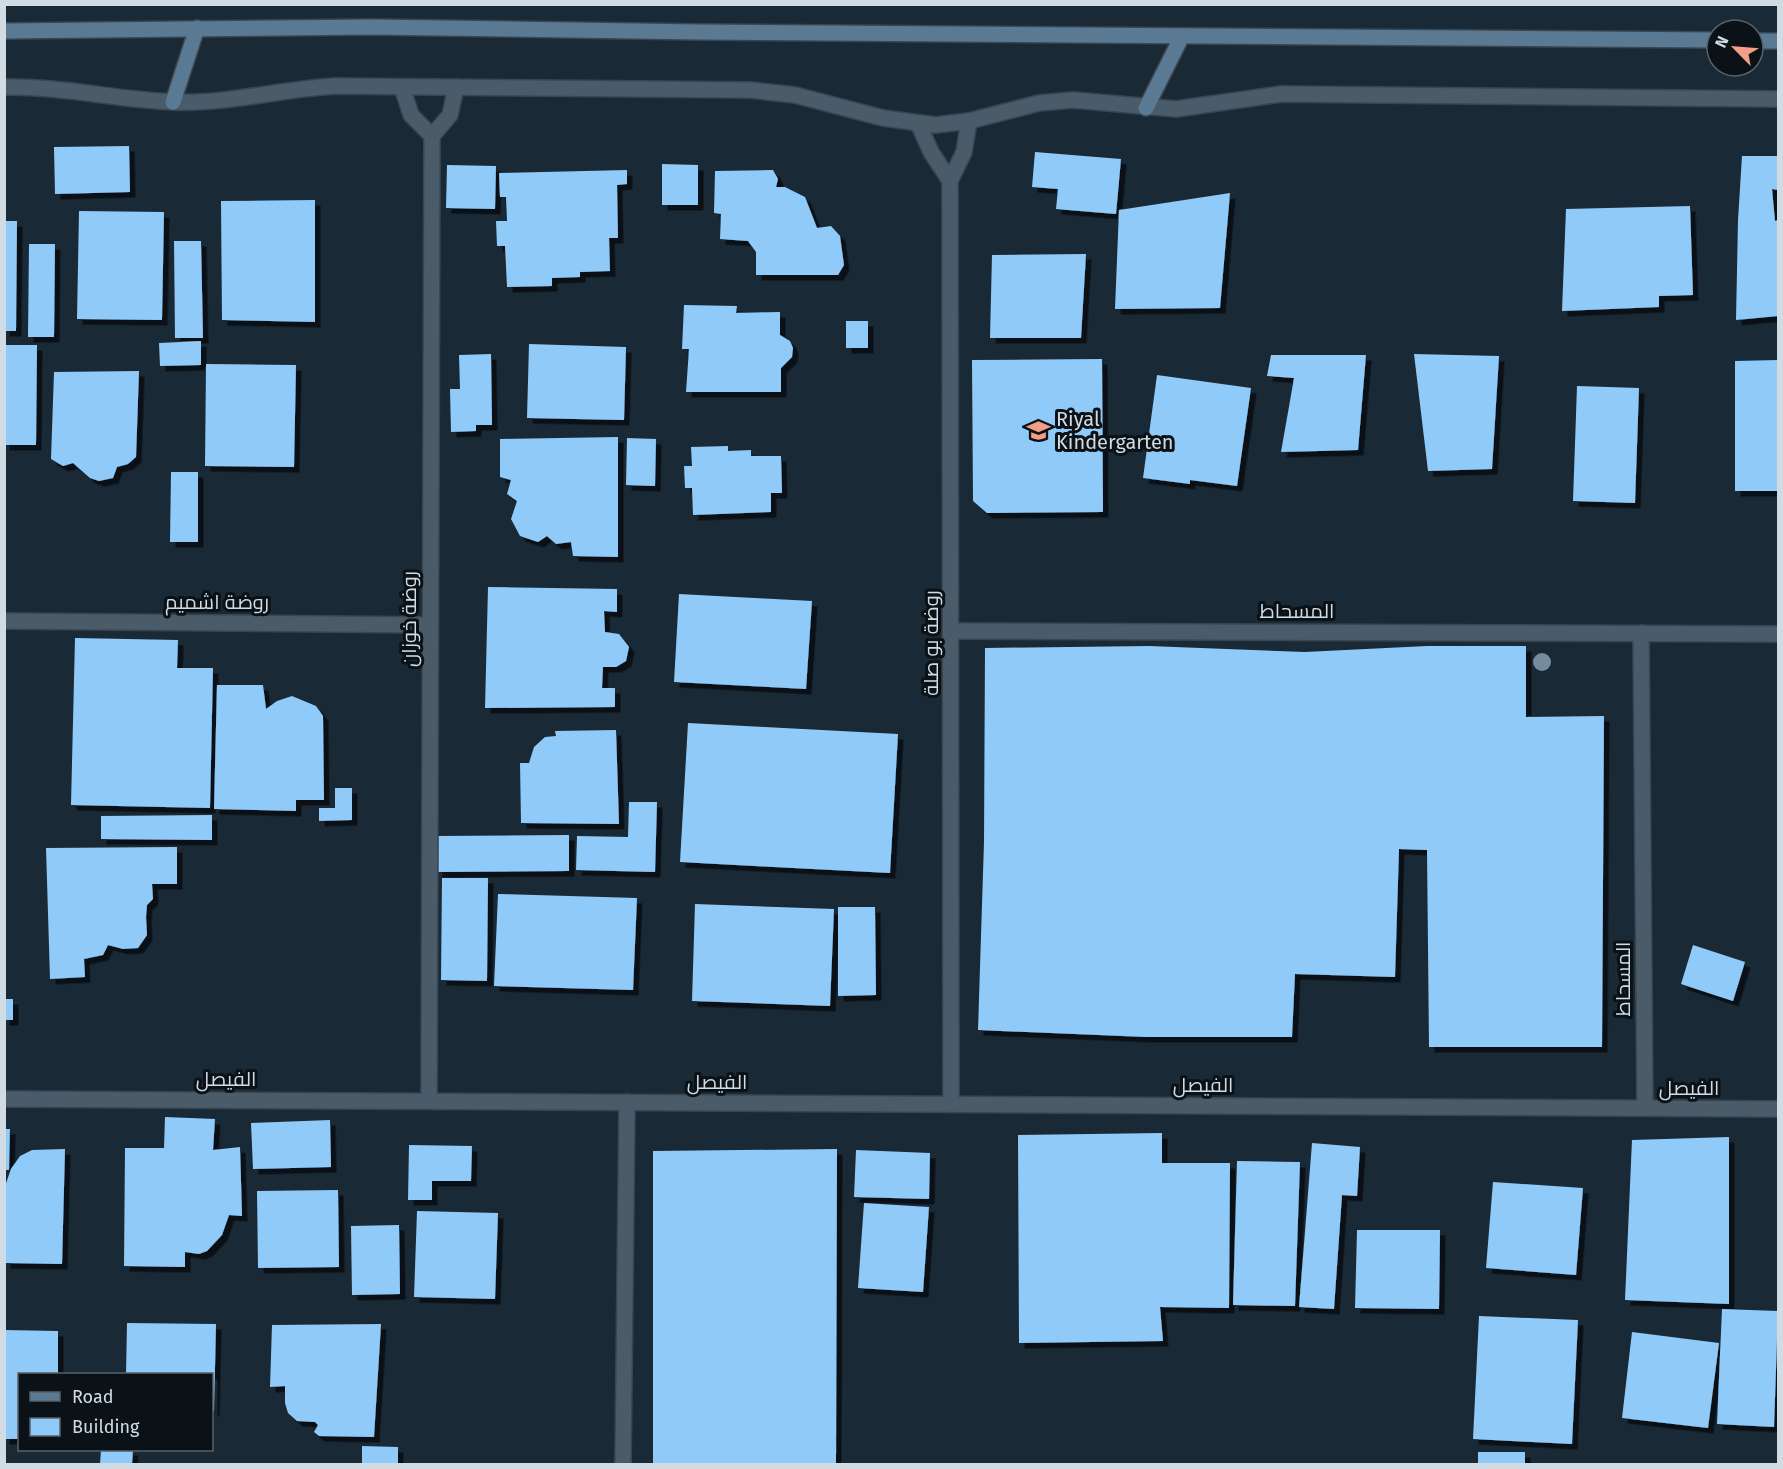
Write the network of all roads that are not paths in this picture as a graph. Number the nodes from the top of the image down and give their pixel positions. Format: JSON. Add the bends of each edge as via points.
{"nodes":[{"id":1,"x":197,"y":28,"type":"junction"},
{"id":2,"x":4,"y":31,"type":"edge"},
{"id":3,"x":1182,"y":36,"type":"junction"},
{"id":4,"x":1705,"y":40,"type":"edge"},
{"id":5,"x":4,"y":87,"type":"edge"},
{"id":6,"x":402,"y":87,"type":"junction"},
{"id":7,"x":456,"y":87,"type":"junction"},
{"id":8,"x":1779,"y":99,"type":"edge"},
{"id":9,"x":173,"y":102,"type":"junction"},
{"id":10,"x":1146,"y":108,"type":"junction"},
{"id":11,"x":969,"y":121,"type":"junction"},
{"id":12,"x":919,"y":124,"type":"junction"},
{"id":13,"x":432,"y":136,"type":"junction"},
{"id":14,"x":950,"y":181,"type":"junction"},
{"id":15,"x":4,"y":621,"type":"edge"},
{"id":16,"x":430,"y":625,"type":"junction"},
{"id":17,"x":952,"y":631,"type":"junction"},
{"id":18,"x":1641,"y":633,"type":"junction"},
{"id":19,"x":1779,"y":634,"type":"edge"},
{"id":20,"x":4,"y":1099,"type":"edge"},
{"id":21,"x":429,"y":1101,"type":"junction"},
{"id":22,"x":627,"y":1102,"type":"junction"},
{"id":23,"x":951,"y":1104,"type":"junction"},
{"id":24,"x":1645,"y":1108,"type":"junction"},
{"id":25,"x":1779,"y":1109,"type":"edge"},
{"id":26,"x":623,"y":1464,"type":"edge"}],
"edges":[{"from":1,"to":2,"type":"street"},
{"from":1,"to":3,"type":"street"},
{"from":1,"to":9,"type":"street"},
{"from":3,"to":4,"type":"street"},
{"from":3,"to":10,"type":"street"},
{"from":5,"to":9,"type":"street","via":[[66,89]]},
{"from":6,"to":7,"type":"street"},
{"from":6,"to":9,"type":"street","via":[[298,88],[224,101]]},
{"from":6,"to":13,"type":"street","via":[[411,115]]},
{"from":7,"to":12,"type":"street","via":[[750,90],[795,95]]},
{"from":7,"to":13,"type":"street","via":[[450,115]]},
{"from":8,"to":10,"type":"street","via":[[1281,94],[1201,107]]},
{"from":10,"to":11,"type":"street","via":[[1073,100],[1038,103]]},
{"from":11,"to":12,"type":"street"},
{"from":11,"to":14,"type":"street","via":[[964,152]]},
{"from":12,"to":14,"type":"street"},
{"from":13,"to":16,"type":"street","name":"روضة خوزان"},
{"from":14,"to":17,"type":"street","name":"روضة بو صلة"},
{"from":15,"to":16,"type":"street","name":"روضة اشميم"},
{"from":16,"to":21,"type":"street","name":"روضة خوزان"},
{"from":17,"to":18,"type":"street","name":"المسحاط"},
{"from":17,"to":23,"type":"street","name":"روضة بو صلة"},
{"from":18,"to":19,"type":"street","name":"المسحاط"},
{"from":18,"to":24,"type":"street","name":"المسحاط"},
{"from":20,"to":21,"type":"street","name":"الفيصل"},
{"from":21,"to":22,"type":"street","name":"الفيصل"},
{"from":22,"to":23,"type":"street","name":"الفيصل"},
{"from":22,"to":26,"type":"street"},
{"from":23,"to":24,"type":"street","name":"الفيصل"},
{"from":24,"to":25,"type":"street","name":"الفيصل"}]}
